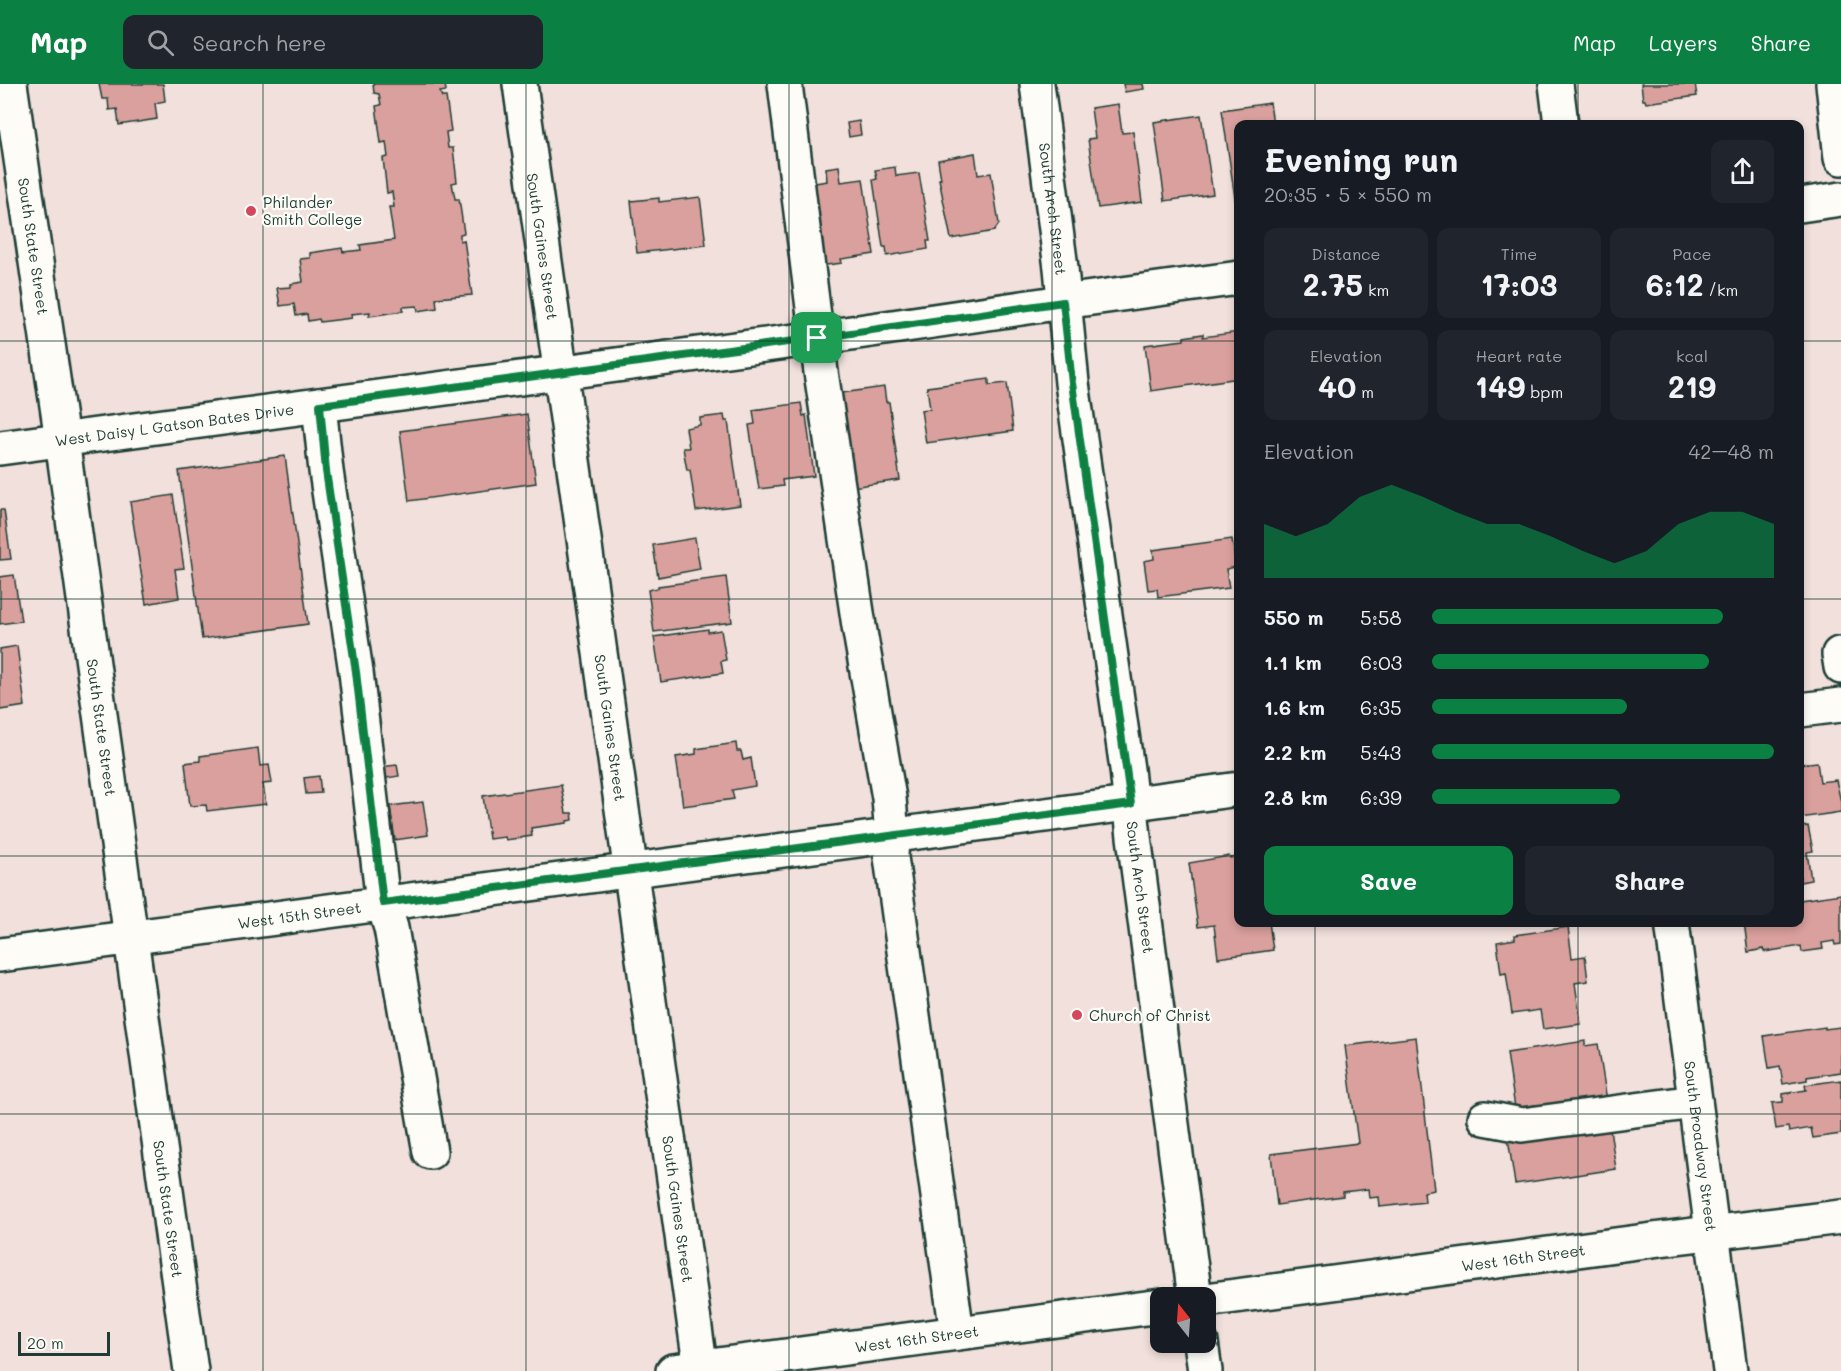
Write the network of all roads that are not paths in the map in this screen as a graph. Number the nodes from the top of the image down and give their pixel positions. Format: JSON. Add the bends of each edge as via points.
{"nodes":[{"id":1,"x":10,"y":84,"type":"edge"},
{"id":2,"x":520,"y":84,"type":"edge"},
{"id":3,"x":785,"y":84,"type":"edge"},
{"id":4,"x":1037,"y":84,"type":"edge"},
{"id":5,"x":1556,"y":84,"type":"edge"},
{"id":6,"x":1833,"y":84,"type":"edge"},
{"id":7,"x":1560,"y":120,"type":"edge"},
{"id":8,"x":1841,"y":158,"type":"edge"},
{"id":9,"x":1841,"y":199,"type":"edge"},
{"id":10,"x":1804,"y":204,"type":"edge"},
{"id":11,"x":1234,"y":279,"type":"edge"},
{"id":12,"x":1063,"y":302,"type":"junction"},
{"id":13,"x":817,"y":338,"type":"junction"},
{"id":14,"x":560,"y":371,"type":"junction"},
{"id":15,"x":320,"y":405,"type":"junction"},
{"id":16,"x":62,"y":440,"type":"junction"},
{"id":17,"x":0,"y":448,"type":"edge"},
{"id":18,"x":1841,"y":705,"type":"edge"},
{"id":19,"x":1804,"y":710,"type":"edge"},
{"id":20,"x":1234,"y":790,"type":"edge"},
{"id":21,"x":1131,"y":804,"type":"junction"},
{"id":22,"x":892,"y":836,"type":"junction"},
{"id":23,"x":631,"y":870,"type":"junction"},
{"id":24,"x":383,"y":903,"type":"junction"},
{"id":25,"x":1673,"y":927,"type":"edge"},
{"id":26,"x":130,"y":936,"type":"junction"},
{"id":27,"x":0,"y":955,"type":"edge"},
{"id":28,"x":1695,"y":1101,"type":"junction"},
{"id":29,"x":1485,"y":1118,"type":"dead end"},
{"id":30,"x":430,"y":1152,"type":"dead end"},
{"id":31,"x":1841,"y":1217,"type":"edge"},
{"id":32,"x":1712,"y":1233,"type":"junction"},
{"id":33,"x":1194,"y":1287,"type":"edge"},
{"id":34,"x":1216,"y":1299,"type":"edge"},
{"id":35,"x":1150,"y":1307,"type":"edge"},
{"id":36,"x":957,"y":1333,"type":"junction"},
{"id":37,"x":1202,"y":1353,"type":"edge"},
{"id":38,"x":692,"y":1370,"type":"edge"},
{"id":39,"x":191,"y":1371,"type":"edge"},
{"id":40,"x":1205,"y":1371,"type":"edge"},
{"id":41,"x":1730,"y":1371,"type":"edge"}],
"edges":[{"from":1,"to":16,"type":"street","name":"South State Street"},
{"from":2,"to":14,"type":"street","name":"South Gaines Street"},
{"from":3,"to":13,"type":"street"},
{"from":4,"to":12,"type":"street","name":"South Arch Street"},
{"from":5,"to":7,"type":"street"},
{"from":6,"to":8,"type":"street"},
{"from":9,"to":10,"type":"street"},
{"from":11,"to":12,"type":"street","name":"West Daisy L Gatson Bates Drive"},
{"from":12,"to":13,"type":"street","name":"West Daisy L Gatson Bates Drive"},
{"from":12,"to":21,"type":"street","name":"South Arch Street"},
{"from":13,"to":14,"type":"street","name":"West Daisy L Gatson Bates Drive"},
{"from":13,"to":22,"type":"street"},
{"from":14,"to":15,"type":"street","name":"West Daisy L Gatson Bates Drive"},
{"from":14,"to":23,"type":"street","name":"South Gaines Street"},
{"from":15,"to":16,"type":"street","name":"West Daisy L Gatson Bates Drive"},
{"from":15,"to":24,"type":"street"},
{"from":16,"to":17,"type":"street","name":"West Daisy L Gatson Bates Drive"},
{"from":16,"to":26,"type":"street","name":"South State Street"},
{"from":18,"to":19,"type":"street"},
{"from":20,"to":21,"type":"street","name":"West 15th Street"},
{"from":21,"to":22,"type":"street","name":"West 15th Street"},
{"from":21,"to":33,"type":"street","name":"South Arch Street"},
{"from":22,"to":23,"type":"street","name":"West 15th Street"},
{"from":22,"to":36,"type":"street","via":[[891,857]]},
{"from":23,"to":24,"type":"street","name":"West 15th Street"},
{"from":23,"to":38,"type":"street","name":"South Gaines Street"},
{"from":24,"to":26,"type":"street","name":"West 15th Street"},
{"from":24,"to":30,"type":"street","via":[[391,928]]},
{"from":25,"to":28,"type":"street","name":"South Broadway Street"},
{"from":26,"to":27,"type":"street","name":"West 15th Street"},
{"from":26,"to":39,"type":"street","name":"South State Street"},
{"from":28,"to":29,"type":"street","via":[[1522,1125]]},
{"from":28,"to":32,"type":"street","name":"South Broadway Street"},
{"from":31,"to":32,"type":"street","name":"West 16th Street"},
{"from":32,"to":34,"type":"street","name":"West 16th Street"},
{"from":32,"to":41,"type":"street","name":"South Broadway Street"},
{"from":35,"to":36,"type":"street","name":"West 16th Street"},
{"from":36,"to":38,"type":"street","name":"West 16th Street"},
{"from":37,"to":40,"type":"street"}]}
